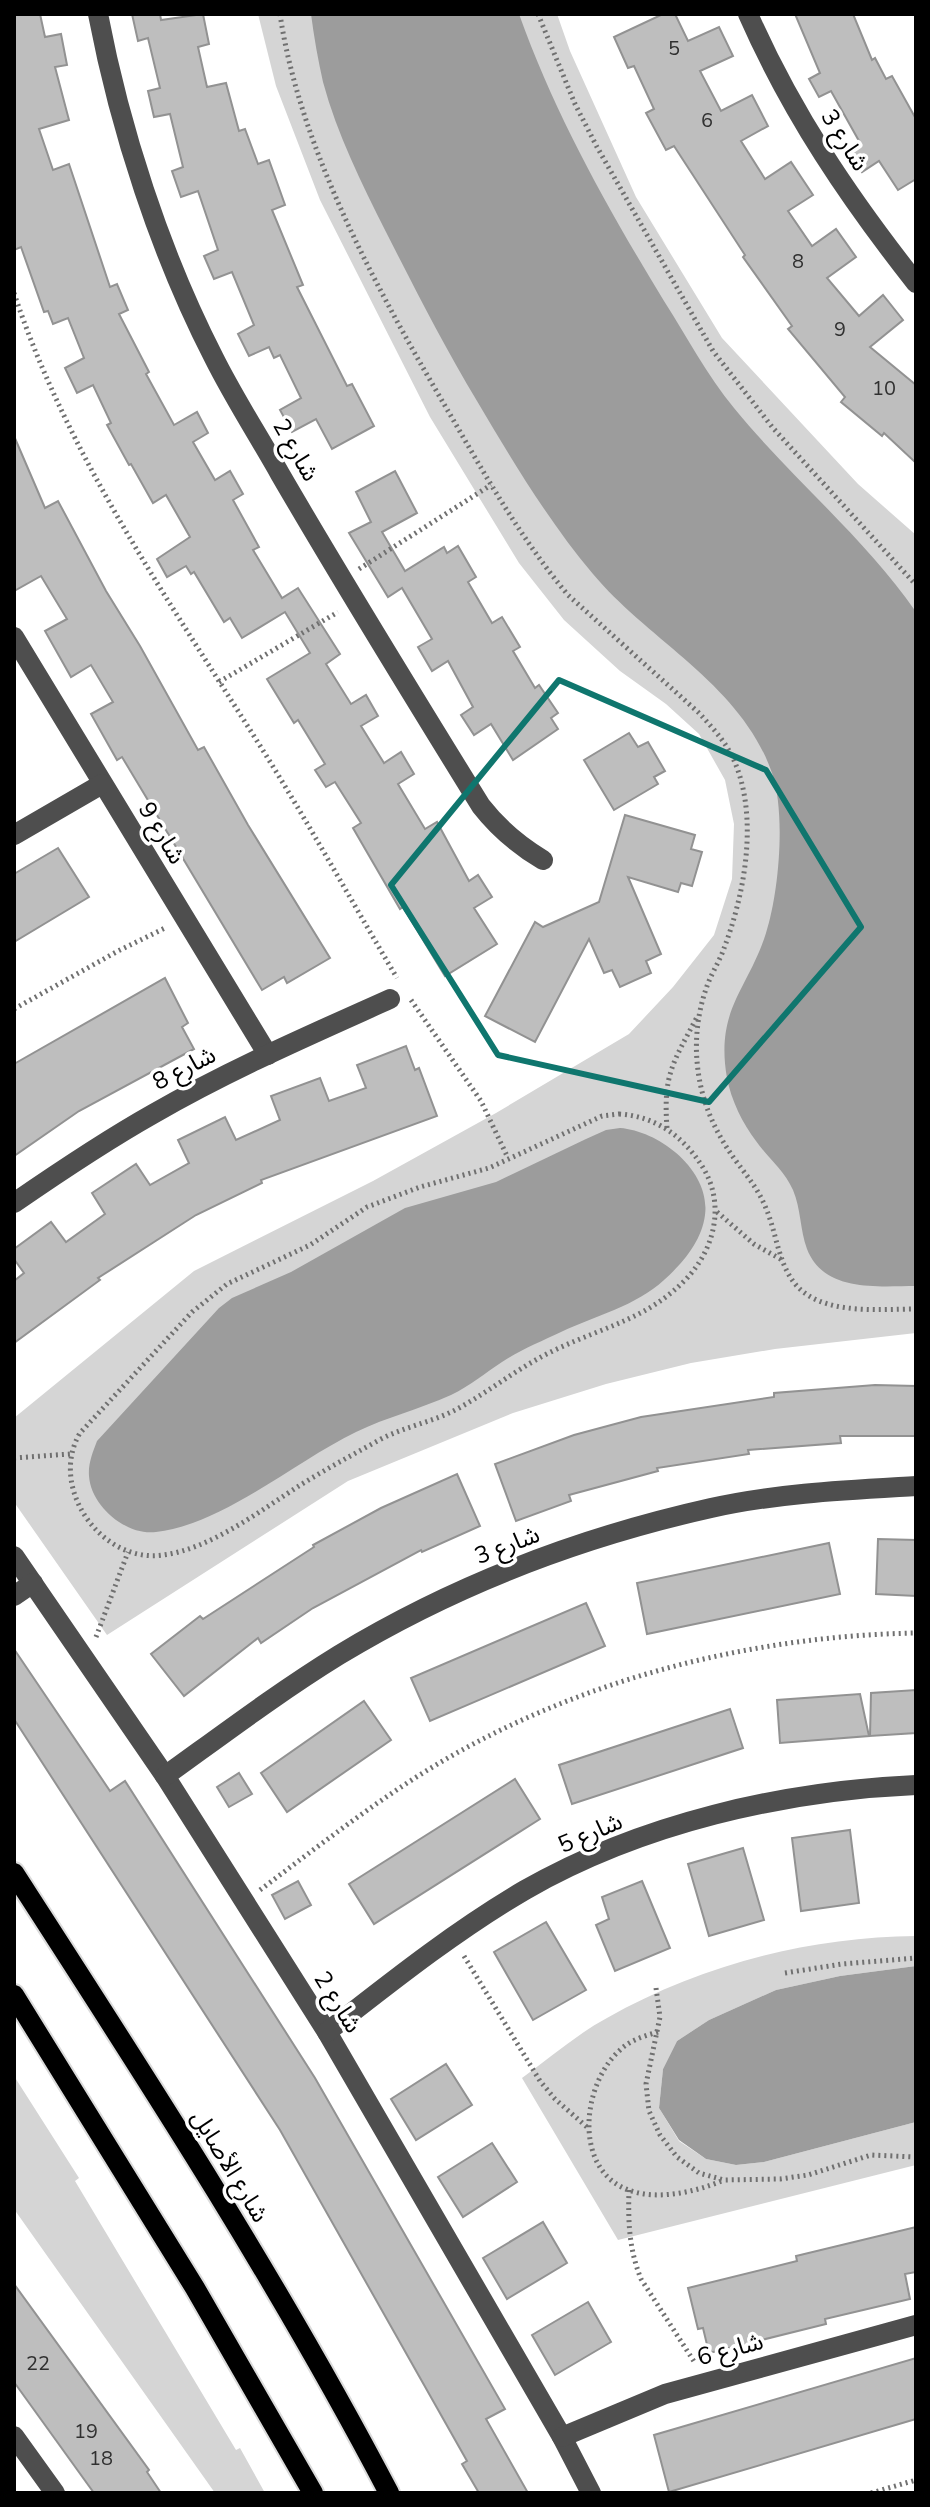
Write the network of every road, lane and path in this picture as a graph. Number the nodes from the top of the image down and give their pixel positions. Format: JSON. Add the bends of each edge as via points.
{"nodes":[{"id":1,"x":98,"y":14,"type":"edge"},
{"id":2,"x":280,"y":14,"type":"edge"},
{"id":3,"x":538,"y":14,"type":"edge"},
{"id":4,"x":748,"y":14,"type":"edge"},
{"id":5,"x":916,"y":283,"type":"edge"},
{"id":6,"x":14,"y":293,"type":"edge"},
{"id":7,"x":491,"y":485,"type":"junction"},
{"id":8,"x":916,"y":573,"type":"edge"},
{"id":9,"x":911,"y":579,"type":"junction"},
{"id":10,"x":341,"y":581,"type":"junction"},
{"id":11,"x":916,"y":585,"type":"edge"},
{"id":12,"x":355,"y":602,"type":"junction"},
{"id":13,"x":14,"y":637,"type":"edge"},
{"id":14,"x":219,"y":682,"type":"junction"},
{"id":15,"x":102,"y":784,"type":"junction"},
{"id":16,"x":14,"y":835,"type":"edge"},
{"id":17,"x":543,"y":860,"type":"dead end"},
{"id":18,"x":184,"y":918,"type":"junction"},
{"id":19,"x":397,"y":978,"type":"dead end"},
{"id":20,"x":398,"y":995,"type":"joint"},
{"id":21,"x":14,"y":1009,"type":"edge"},
{"id":22,"x":700,"y":1011,"type":"junction"},
{"id":23,"x":268,"y":1055,"type":"junction"},
{"id":24,"x":667,"y":1129,"type":"junction"},
{"id":25,"x":508,"y":1158,"type":"junction"},
{"id":26,"x":14,"y":1203,"type":"edge"},
{"id":27,"x":717,"y":1212,"type":"junction"},
{"id":28,"x":782,"y":1260,"type":"junction"},
{"id":29,"x":916,"y":1309,"type":"edge"},
{"id":30,"x":70,"y":1454,"type":"junction"},
{"id":31,"x":14,"y":1458,"type":"edge"},
{"id":32,"x":916,"y":1486,"type":"edge"},
{"id":33,"x":128,"y":1552,"type":"junction"},
{"id":34,"x":21,"y":1570,"type":"edge"},
{"id":35,"x":14,"y":1596,"type":"edge"},
{"id":36,"x":916,"y":1633,"type":"edge"},
{"id":37,"x":86,"y":1662,"type":"junction"},
{"id":38,"x":165,"y":1776,"type":"junction"},
{"id":39,"x":916,"y":1785,"type":"edge"},
{"id":40,"x":14,"y":1873,"type":"edge"},
{"id":41,"x":243,"y":1903,"type":"junction"},
{"id":42,"x":452,"y":1937,"type":"junction"},
{"id":43,"x":916,"y":1958,"type":"edge"},
{"id":44,"x":785,"y":1973,"type":"dead end"},
{"id":45,"x":656,"y":1988,"type":"dead end"},
{"id":46,"x":14,"y":1995,"type":"edge"},
{"id":47,"x":327,"y":2032,"type":"junction"},
{"id":48,"x":659,"y":2032,"type":"junction"},
{"id":49,"x":589,"y":2129,"type":"junction"},
{"id":50,"x":916,"y":2157,"type":"edge"},
{"id":51,"x":724,"y":2180,"type":"junction"},
{"id":52,"x":629,"y":2190,"type":"junction"},
{"id":53,"x":916,"y":2325,"type":"edge"},
{"id":54,"x":706,"y":2382,"type":"junction"},
{"id":55,"x":14,"y":2436,"type":"edge"},
{"id":56,"x":562,"y":2437,"type":"junction"},
{"id":57,"x":916,"y":2480,"type":"edge"},
{"id":58,"x":55,"y":2493,"type":"edge"},
{"id":59,"x":313,"y":2493,"type":"edge"},
{"id":60,"x":389,"y":2493,"type":"edge"},
{"id":61,"x":591,"y":2493,"type":"edge"},
{"id":62,"x":871,"y":2493,"type":"edge"}],
"edges":[{"from":1,"to":10,"type":"street","name":"شارع 2","via":[[131,147],[187,298],[214,358]]},
{"from":2,"to":7,"type":"path","via":[[300,103],[352,231],[414,354]]},
{"from":3,"to":9,"type":"path","via":[[597,147],[713,351],[773,428]]},
{"from":4,"to":5,"type":"street","name":"شارع 3","via":[[808,132]]},
{"from":6,"to":14,"type":"path","via":[[62,412],[98,482]]},
{"from":7,"to":10,"type":"path"},
{"from":7,"to":22,"type":"path","via":[[568,595],[699,713],[732,756],[746,807],[742,884],[732,928]]},
{"from":8,"to":9,"type":"path"},
{"from":9,"to":11,"type":"path"},
{"from":10,"to":12,"type":"street","name":"شارع 2"},
{"from":12,"to":14,"type":"path"},
{"from":12,"to":17,"type":"street","name":"شارع 2","via":[[481,806],[498,828]]},
{"from":13,"to":15,"type":"street","name":"شارع 9"},
{"from":14,"to":19,"type":"path"},
{"from":15,"to":16,"type":"street"},
{"from":15,"to":18,"type":"street","name":"شارع 9"},
{"from":18,"to":21,"type":"path"},
{"from":18,"to":23,"type":"street","name":"شارع 9"},
{"from":20,"to":23,"type":"street","name":"شارع 8"},
{"from":20,"to":25,"type":"path","via":[[481,1101]]},
{"from":22,"to":24,"type":"path","via":[[668,1077]]},
{"from":22,"to":28,"type":"path","via":[[697,1058],[705,1105],[762,1198]]},
{"from":23,"to":26,"type":"street","name":"شارع 8","via":[[154,1113]]},
{"from":24,"to":25,"type":"path","via":[[636,1115],[602,1116]]},
{"from":24,"to":27,"type":"path","via":[[707,1173]]},
{"from":25,"to":30,"type":"path","via":[[367,1207],[310,1245],[227,1284],[192,1312],[122,1385],[80,1433]]},
{"from":27,"to":28,"type":"path"},
{"from":27,"to":33,"type":"path","via":[[703,1256],[690,1274],[635,1318],[530,1362],[459,1409],[386,1437],[189,1550],[158,1556]]},
{"from":28,"to":29,"type":"path","via":[[799,1289],[827,1305]]},
{"from":30,"to":31,"type":"path"},
{"from":30,"to":33,"type":"path","via":[[70,1479],[85,1515],[111,1544]]},
{"from":32,"to":38,"type":"street","name":"شارع 3","via":[[820,1491],[712,1508],[514,1568],[425,1608],[340,1655]]},
{"from":33,"to":37,"type":"path"},
{"from":34,"to":35,"type":"street"},
{"from":34,"to":37,"type":"street","name":"شارع 2"},
{"from":36,"to":41,"type":"path","via":[[795,1641],[716,1656],[564,1703],[421,1775]]},
{"from":37,"to":38,"type":"street","name":"شارع 2"},
{"from":38,"to":41,"type":"street","name":"شارع 2"},
{"from":39,"to":42,"type":"street","name":"شارع 5","via":[[774,1801],[689,1822],[527,1889]]},
{"from":40,"to":60,"type":"main road","name":"شارع الأصايل","via":[[272,2284]]},
{"from":41,"to":47,"type":"street","name":"شارع 2"},
{"from":42,"to":47,"type":"street","name":"شارع 5"},
{"from":42,"to":49,"type":"path","via":[[540,2081]]},
{"from":43,"to":44,"type":"path"},
{"from":45,"to":48,"type":"path"},
{"from":46,"to":59,"type":"main road","via":[[187,2275]]},
{"from":47,"to":56,"type":"street","name":"شارع 2"},
{"from":48,"to":49,"type":"path","via":[[629,2043],[606,2065]]},
{"from":48,"to":51,"type":"path","via":[[646,2084],[654,2123],[677,2157],[699,2173]]},
{"from":49,"to":52,"type":"path","via":[[599,2167]]},
{"from":50,"to":51,"type":"path","via":[[871,2155],[808,2175]]},
{"from":51,"to":52,"type":"path","via":[[687,2192]]},
{"from":52,"to":54,"type":"path","via":[[628,2225],[641,2279]]},
{"from":53,"to":54,"type":"street","name":"شارع 6"},
{"from":54,"to":56,"type":"street","name":"شارع 6","via":[[630,2406]]},
{"from":55,"to":58,"type":"street"},
{"from":56,"to":61,"type":"street","name":"شارع 2"},
{"from":57,"to":62,"type":"path"}]}
